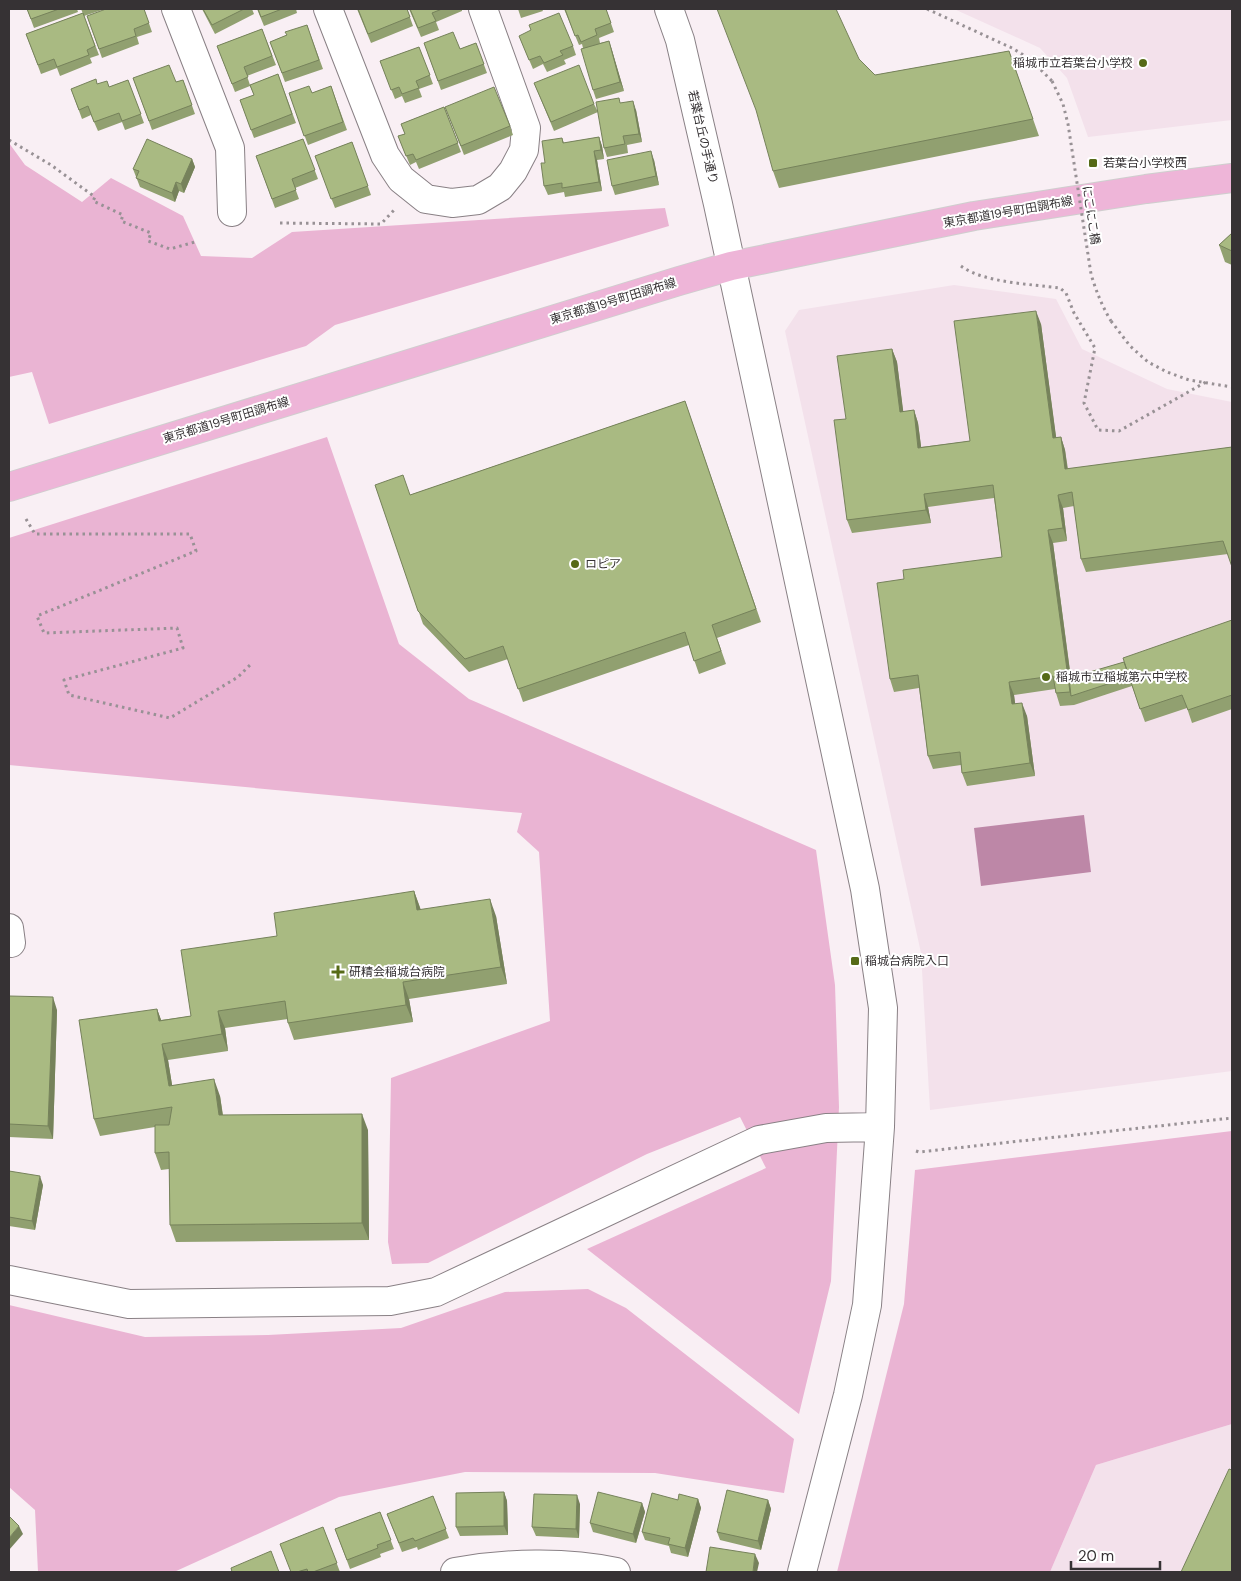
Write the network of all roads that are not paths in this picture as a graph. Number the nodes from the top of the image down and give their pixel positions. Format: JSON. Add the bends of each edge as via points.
{"nodes":[{"id":1,"x":176,"y":9,"type":"edge"},
{"id":2,"x":328,"y":9,"type":"edge"},
{"id":3,"x":483,"y":9,"type":"edge"},
{"id":4,"x":669,"y":9,"type":"edge"},
{"id":5,"x":1232,"y":178,"type":"edge"},
{"id":6,"x":232,"y":212,"type":"dead end"},
{"id":7,"x":731,"y":266,"type":"junction"},
{"id":8,"x":9,"y":487,"type":"edge"},
{"id":9,"x":880,"y":1128,"type":"junction"},
{"id":10,"x":9,"y":1280,"type":"edge"},
{"id":11,"x":455,"y":1572,"type":"edge"},
{"id":12,"x":616,"y":1572,"type":"edge"},
{"id":13,"x":802,"y":1572,"type":"edge"}],
"edges":[{"from":1,"to":6,"type":"street","via":[[230,148]]},
{"from":2,"to":3,"type":"street","via":[[385,155],[413,190],[426,199],[452,203],[478,200],[500,187],[514,171],[524,150],[526,128]]},
{"from":4,"to":7,"type":"street","name":"若葉台丘の手通り","via":[[680,40]]},
{"from":5,"to":7,"type":"main road","name":"東京都道19号町田調布線","via":[[974,216]]},
{"from":7,"to":8,"type":"main road","name":"東京都道19号町田調布線"},
{"from":7,"to":9,"type":"street","name":"若葉台丘の手通り","via":[[865,889],[883,1008]]},
{"from":9,"to":10,"type":"street","via":[[826,1128],[759,1140],[436,1292],[390,1301],[129,1304]]},
{"from":9,"to":13,"type":"street","name":"若葉台丘の手通り","via":[[867,1305],[848,1396]]},
{"from":11,"to":12,"type":"street","via":[[493,1566],[547,1564]]}]}
